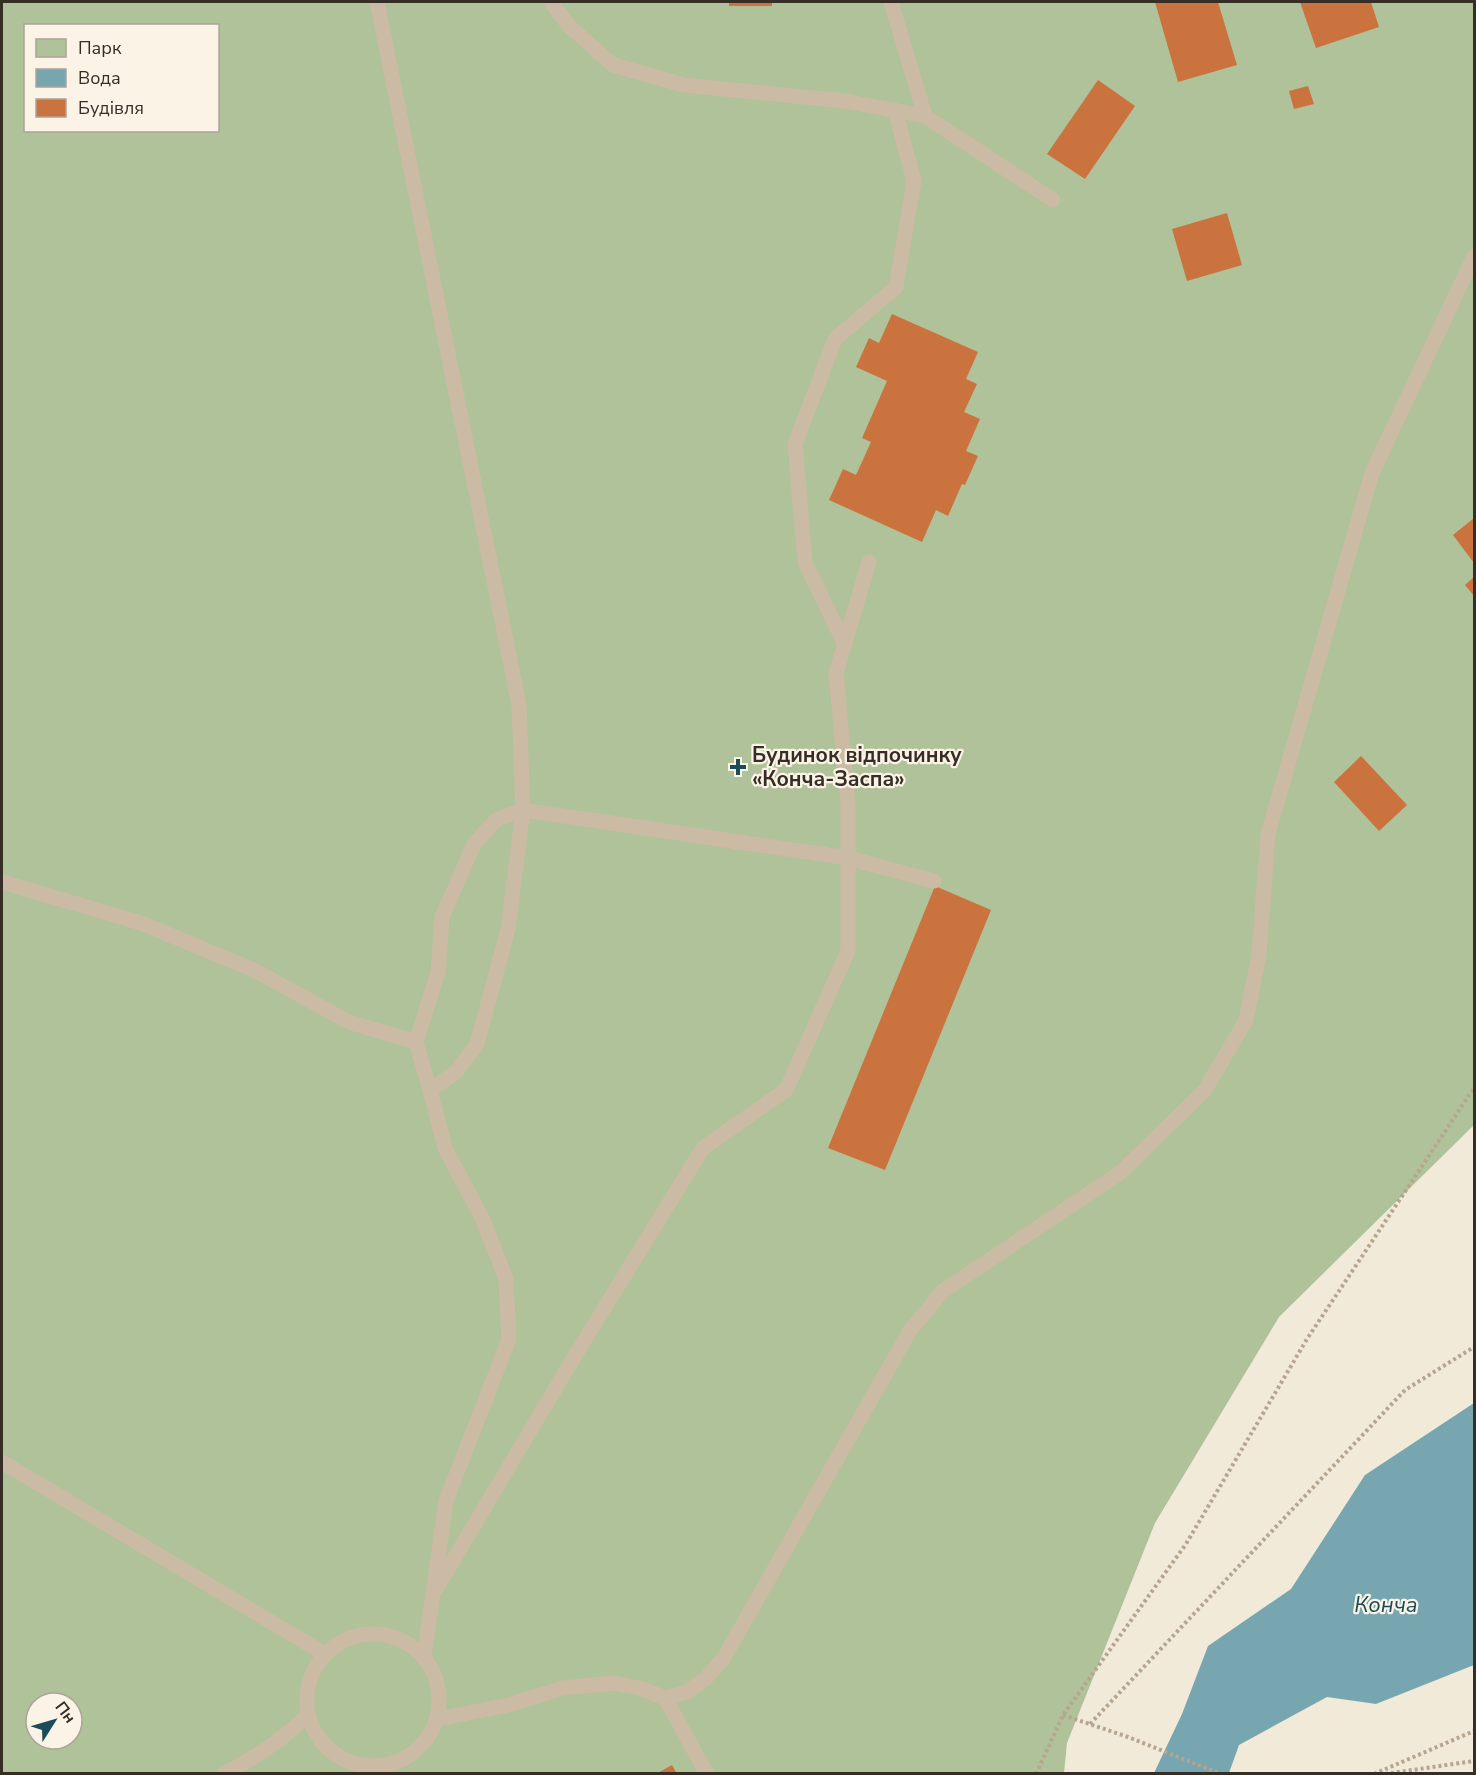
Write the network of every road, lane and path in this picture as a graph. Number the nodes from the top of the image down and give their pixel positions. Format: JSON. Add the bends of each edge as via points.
{"nodes":[{"id":1,"x":377,"y":2,"type":"edge"},
{"id":2,"x":551,"y":2,"type":"edge"},
{"id":3,"x":891,"y":2,"type":"edge"},
{"id":4,"x":895,"y":110,"type":"junction"},
{"id":5,"x":925,"y":116,"type":"junction"},
{"id":6,"x":1053,"y":200,"type":"dead end"},
{"id":7,"x":1474,"y":256,"type":"edge"},
{"id":8,"x":869,"y":562,"type":"dead end"},
{"id":9,"x":844,"y":645,"type":"junction"},
{"id":10,"x":523,"y":810,"type":"junction"},
{"id":11,"x":848,"y":858,"type":"junction"},
{"id":12,"x":934,"y":881,"type":"dead end"},
{"id":13,"x":2,"y":882,"type":"edge"},
{"id":14,"x":416,"y":1042,"type":"junction"},
{"id":15,"x":1474,"y":1088,"type":"edge"},
{"id":16,"x":430,"y":1090,"type":"junction"},
{"id":17,"x":1474,"y":1347,"type":"edge"},
{"id":18,"x":2,"y":1462,"type":"edge"},
{"id":19,"x":433,"y":1594,"type":"junction"},
{"id":20,"x":325,"y":1653,"type":"junction"},
{"id":21,"x":424,"y":1657,"type":"junction"},
{"id":22,"x":665,"y":1698,"type":"junction"},
{"id":23,"x":1063,"y":1715,"type":"junction"},
{"id":24,"x":307,"y":1716,"type":"junction"},
{"id":25,"x":438,"y":1719,"type":"junction"},
{"id":26,"x":1090,"y":1724,"type":"junction"},
{"id":27,"x":1474,"y":1731,"type":"edge"},
{"id":28,"x":1474,"y":1761,"type":"edge"},
{"id":29,"x":369,"y":1770,"type":"edge"},
{"id":30,"x":225,"y":1773,"type":"edge"},
{"id":31,"x":707,"y":1773,"type":"edge"},
{"id":32,"x":1036,"y":1773,"type":"edge"},
{"id":33,"x":1221,"y":1773,"type":"edge"},
{"id":34,"x":1374,"y":1773,"type":"edge"},
{"id":35,"x":1385,"y":1773,"type":"edge"}],
"edges":[{"from":1,"to":10,"type":"lane","via":[[519,705]]},
{"from":2,"to":4,"type":"lane","via":[[569,26],[613,65],[684,85],[845,101]]},
{"from":3,"to":5,"type":"lane"},
{"from":4,"to":5,"type":"lane"},
{"from":4,"to":9,"type":"lane","via":[[914,181],[896,287],[835,339],[795,444],[805,562]]},
{"from":5,"to":6,"type":"lane"},
{"from":7,"to":22,"type":"lane","via":[[1372,472],[1268,834],[1259,955],[1246,1020],[1205,1090],[1120,1173],[943,1291],[911,1329],[723,1659],[687,1692]]},
{"from":8,"to":9,"type":"lane"},
{"from":9,"to":11,"type":"lane","via":[[836,673],[848,805]]},
{"from":10,"to":11,"type":"lane"},
{"from":10,"to":14,"type":"lane","via":[[497,819],[474,844],[442,917],[438,972]]},
{"from":10,"to":16,"type":"lane","via":[[508,929],[477,1044],[456,1072]]},
{"from":11,"to":12,"type":"lane"},
{"from":11,"to":19,"type":"lane","via":[[848,951],[786,1090],[703,1148]]},
{"from":13,"to":14,"type":"lane","via":[[141,923],[254,970],[350,1022]]},
{"from":14,"to":16,"type":"lane"},
{"from":15,"to":23,"type":"path","via":[[1307,1339],[1186,1544]]},
{"from":16,"to":19,"type":"lane","via":[[445,1148],[483,1220],[506,1279],[509,1339],[446,1501]]},
{"from":17,"to":26,"type":"path","via":[[1405,1390]]},
{"from":18,"to":20,"type":"lane"},
{"from":19,"to":21,"type":"lane"},
{"from":20,"to":21,"type":"lane","via":[[343,1640],[364,1634],[386,1635],[407,1643]]},
{"from":20,"to":24,"type":"lane","via":[[312,1672],[306,1693]]},
{"from":21,"to":25,"type":"lane","via":[[435,1676],[440,1697]]},
{"from":22,"to":25,"type":"lane","via":[[614,1683],[563,1688],[508,1705]]},
{"from":22,"to":31,"type":"lane"},
{"from":23,"to":26,"type":"path"},
{"from":23,"to":32,"type":"path"},
{"from":24,"to":29,"type":"lane","via":[[316,1736],[331,1753]]},
{"from":24,"to":30,"type":"lane","via":[[286,1736]]},
{"from":25,"to":29,"type":"lane","via":[[413,1754]]},
{"from":26,"to":33,"type":"path"},
{"from":27,"to":34,"type":"path"},
{"from":28,"to":35,"type":"path"}]}
